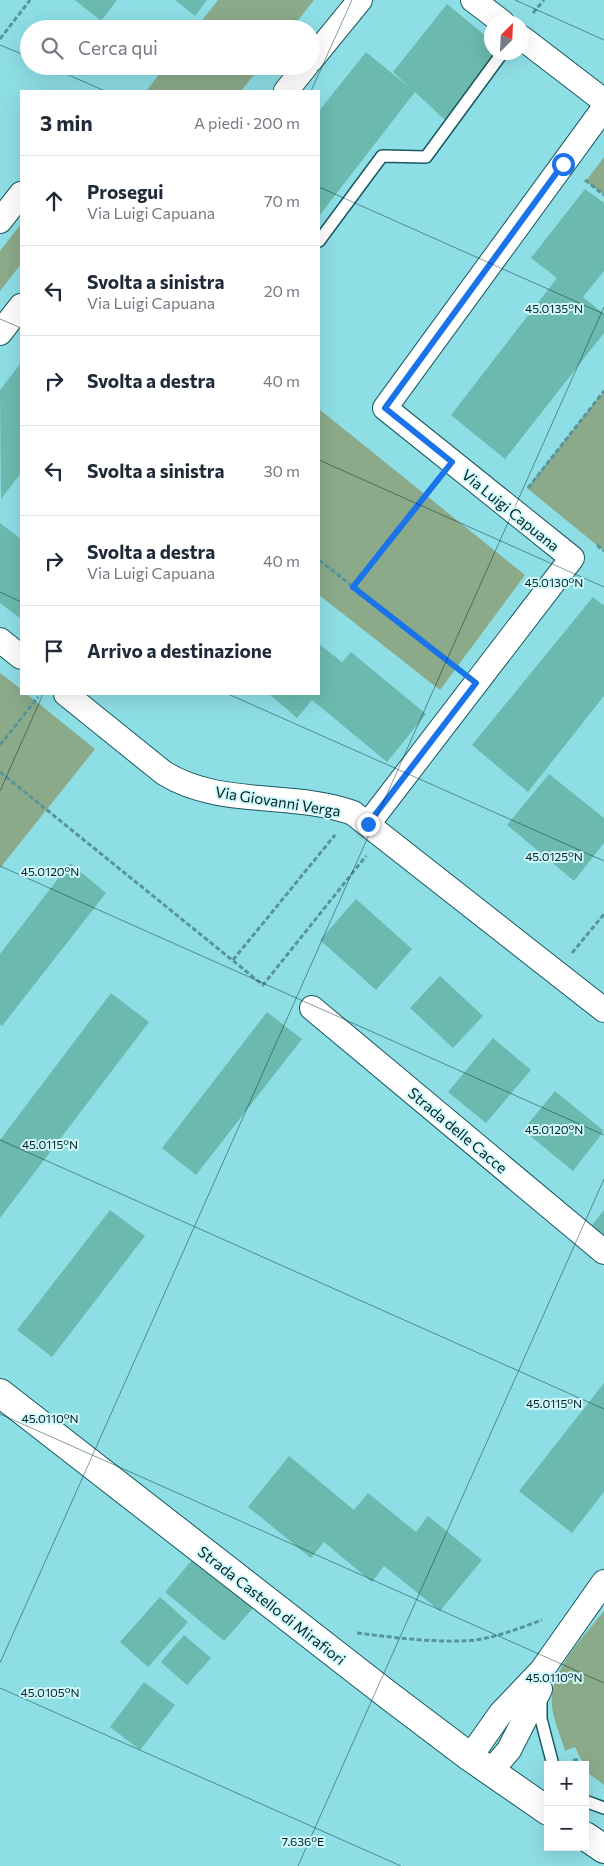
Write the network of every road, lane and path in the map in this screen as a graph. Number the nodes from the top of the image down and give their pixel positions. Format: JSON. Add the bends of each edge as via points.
{"nodes":[{"id":1,"x":30,"y":0,"type":"edge"},
{"id":2,"x":360,"y":0,"type":"edge"},
{"id":3,"x":473,"y":0,"type":"edge"},
{"id":4,"x":493,"y":15,"type":"edge"},
{"id":5,"x":0,"y":39,"type":"edge"},
{"id":6,"x":529,"y":43,"type":"edge"},
{"id":7,"x":320,"y":49,"type":"edge"},
{"id":8,"x":497,"y":60,"type":"edge"},
{"id":9,"x":299,"y":75,"type":"edge"},
{"id":10,"x":287,"y":90,"type":"edge"},
{"id":11,"x":604,"y":101,"type":"edge"},
{"id":12,"x":604,"y":108,"type":"edge"},
{"id":13,"x":20,"y":195,"type":"edge"},
{"id":14,"x":0,"y":221,"type":"edge"},
{"id":15,"x":320,"y":239,"type":"edge"},
{"id":16,"x":20,"y":307,"type":"edge"},
{"id":17,"x":0,"y":332,"type":"edge"},
{"id":18,"x":604,"y":391,"type":"edge"},
{"id":19,"x":452,"y":462,"type":"junction"},
{"id":20,"x":535,"y":494,"type":"dead end"},
{"id":21,"x":596,"y":545,"type":"dead end"},
{"id":22,"x":604,"y":551,"type":"edge"},
{"id":23,"x":320,"y":561,"type":"edge"},
{"id":24,"x":353,"y":587,"type":"junction"},
{"id":25,"x":0,"y":640,"type":"edge"},
{"id":26,"x":20,"y":656,"type":"edge"},
{"id":27,"x":476,"y":683,"type":"junction"},
{"id":28,"x":39,"y":695,"type":"edge"},
{"id":29,"x":67,"y":695,"type":"edge"},
{"id":30,"x":0,"y":745,"type":"edge"},
{"id":31,"x":0,"y":772,"type":"edge"},
{"id":32,"x":368,"y":824,"type":"junction"},
{"id":33,"x":604,"y":914,"type":"edge"},
{"id":34,"x":233,"y":960,"type":"junction"},
{"id":35,"x":556,"y":972,"type":"junction"},
{"id":36,"x":312,"y":1008,"type":"dead end"},
{"id":37,"x":604,"y":1010,"type":"edge"},
{"id":38,"x":604,"y":1252,"type":"edge"},
{"id":39,"x":0,"y":1393,"type":"edge"},
{"id":40,"x":604,"y":1582,"type":"edge"},
{"id":41,"x":544,"y":1620,"type":"dead end"},
{"id":42,"x":356,"y":1633,"type":"dead end"},
{"id":43,"x":541,"y":1680,"type":"junction"},
{"id":44,"x":552,"y":1761,"type":"edge"},
{"id":45,"x":480,"y":1765,"type":"junction"},
{"id":46,"x":589,"y":1802,"type":"edge"},
{"id":47,"x":544,"y":1808,"type":"edge"},
{"id":48,"x":604,"y":1808,"type":"edge"},
{"id":49,"x":589,"y":1829,"type":"edge"},
{"id":50,"x":596,"y":1844,"type":"edge"}],
"edges":[{"from":1,"to":5,"type":"path"},
{"from":2,"to":7,"type":"street"},
{"from":3,"to":4,"type":"street"},
{"from":6,"to":11,"type":"street"},
{"from":8,"to":15,"type":"lane","via":[[426,157],[382,156]]},
{"from":9,"to":10,"type":"street"},
{"from":12,"to":19,"type":"street","name":"Via Luigi Capuana","via":[[385,408]]},
{"from":13,"to":14,"type":"street"},
{"from":16,"to":17,"type":"street"},
{"from":18,"to":20,"type":"path","via":[[527,488]]},
{"from":19,"to":24,"type":"path"},
{"from":19,"to":27,"type":"street","name":"Via Luigi Capuana","via":[[572,558]]},
{"from":21,"to":22,"type":"path"},
{"from":23,"to":24,"type":"path"},
{"from":24,"to":27,"type":"path"},
{"from":25,"to":26,"type":"street"},
{"from":27,"to":32,"type":"street","name":"Via Luigi Capuana"},
{"from":28,"to":30,"type":"path"},
{"from":29,"to":32,"type":"street","name":"Via Giovanni Verga","via":[[180,783],[196,789],[337,808]]},
{"from":31,"to":34,"type":"path"},
{"from":32,"to":34,"type":"path"},
{"from":32,"to":34,"type":"path","via":[[263,984]]},
{"from":32,"to":35,"type":"street","name":"Via Giovanni Verga"},
{"from":33,"to":35,"type":"path"},
{"from":35,"to":37,"type":"street","name":"Via Giovanni Verga"},
{"from":36,"to":38,"type":"street","name":"Strada delle Cacce"},
{"from":39,"to":45,"type":"street","name":"Strada Castello di Mirafiori"},
{"from":40,"to":43,"type":"street"},
{"from":41,"to":42,"type":"path","via":[[462,1642]]},
{"from":43,"to":44,"type":"lane","via":[[541,1719]]},
{"from":43,"to":45,"type":"street","via":[[501,1713]]},
{"from":45,"to":47,"type":"street","name":"Strada Castello di Mirafiori"},
{"from":46,"to":48,"type":"lane"},
{"from":49,"to":50,"type":"lane"}]}
